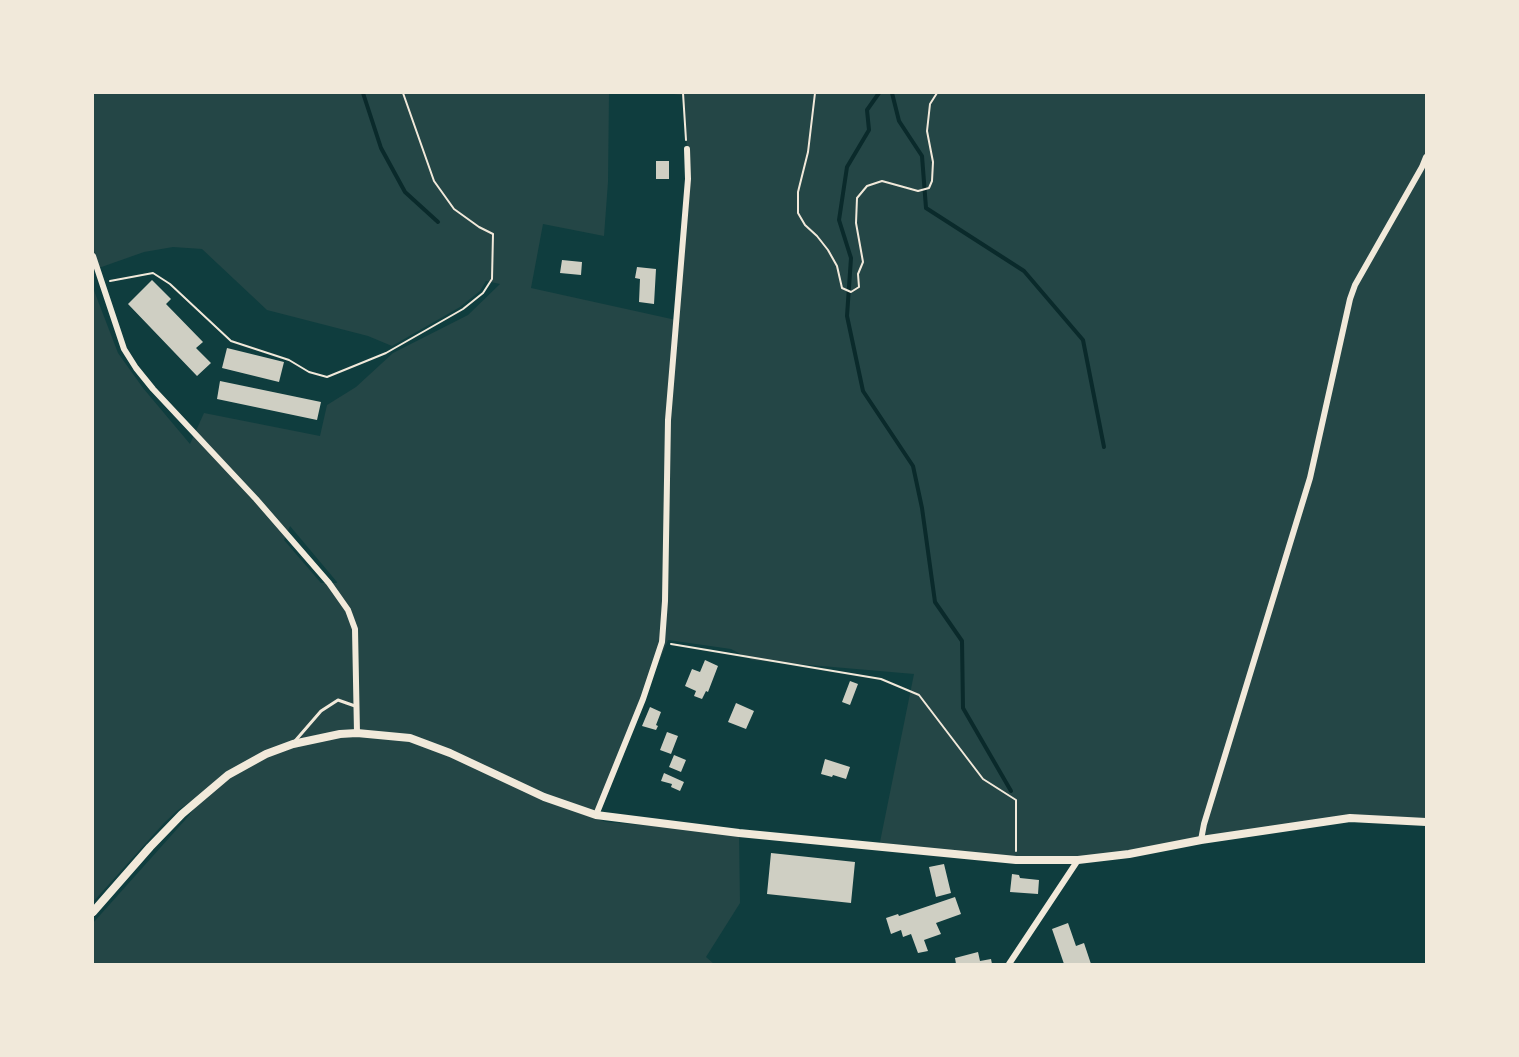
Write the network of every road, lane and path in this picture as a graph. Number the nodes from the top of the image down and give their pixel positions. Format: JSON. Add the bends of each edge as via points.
{"nodes":[{"id":1,"x":403,"y":93,"type":"edge"},
{"id":2,"x":683,"y":93,"type":"edge"},
{"id":3,"x":815,"y":93,"type":"edge"},
{"id":4,"x":937,"y":93,"type":"edge"},
{"id":5,"x":687,"y":149,"type":"joint"},
{"id":6,"x":1426,"y":157,"type":"edge"},
{"id":7,"x":93,"y":257,"type":"edge"},
{"id":8,"x":102,"y":282,"type":"junction"},
{"id":9,"x":662,"y":642,"type":"junction"},
{"id":10,"x":356,"y":706,"type":"junction"},
{"id":11,"x":357,"y":733,"type":"junction"},
{"id":12,"x":293,"y":744,"type":"junction"},
{"id":13,"x":596,"y":815,"type":"junction"},
{"id":14,"x":1426,"y":822,"type":"edge"},
{"id":15,"x":1202,"y":840,"type":"junction"},
{"id":16,"x":1016,"y":860,"type":"junction"},
{"id":17,"x":1078,"y":860,"type":"junction"},
{"id":18,"x":93,"y":912,"type":"edge"},
{"id":19,"x":1010,"y":964,"type":"edge"}],
"edges":[{"from":1,"to":8,"type":"path","via":[[434,181],[454,209],[493,234],[492,279],[483,293],[463,309],[386,353],[327,377],[231,341],[153,273]]},
{"from":2,"to":5,"type":"path"},
{"from":3,"to":4,"type":"path","via":[[798,213],[828,250],[842,288],[849,292],[859,287],[858,274],[863,262],[856,223],[857,198],[867,186],[882,181],[918,191],[929,188],[933,162],[927,131],[930,104]]},
{"from":5,"to":9,"type":"street","via":[[688,179],[668,420]]},
{"from":6,"to":15,"type":"street","via":[[1350,299],[1310,478]]},
{"from":7,"to":8,"type":"street"},
{"from":8,"to":10,"type":"street","via":[[124,349],[136,368],[256,499],[348,610],[355,628]]},
{"from":9,"to":13,"type":"street"},
{"from":9,"to":16,"type":"path","via":[[881,679],[919,695],[983,779],[1016,800]]},
{"from":10,"to":11,"type":"street"},
{"from":10,"to":12,"type":"lane","via":[[338,700],[321,711]]},
{"from":11,"to":12,"type":"street"},
{"from":11,"to":13,"type":"street","via":[[410,738],[544,797]]},
{"from":12,"to":18,"type":"street","via":[[266,754],[211,788],[150,847]]},
{"from":13,"to":16,"type":"street"},
{"from":14,"to":15,"type":"street","via":[[1350,818]]},
{"from":15,"to":17,"type":"street"},
{"from":16,"to":17,"type":"street"},
{"from":17,"to":19,"type":"street"}]}
